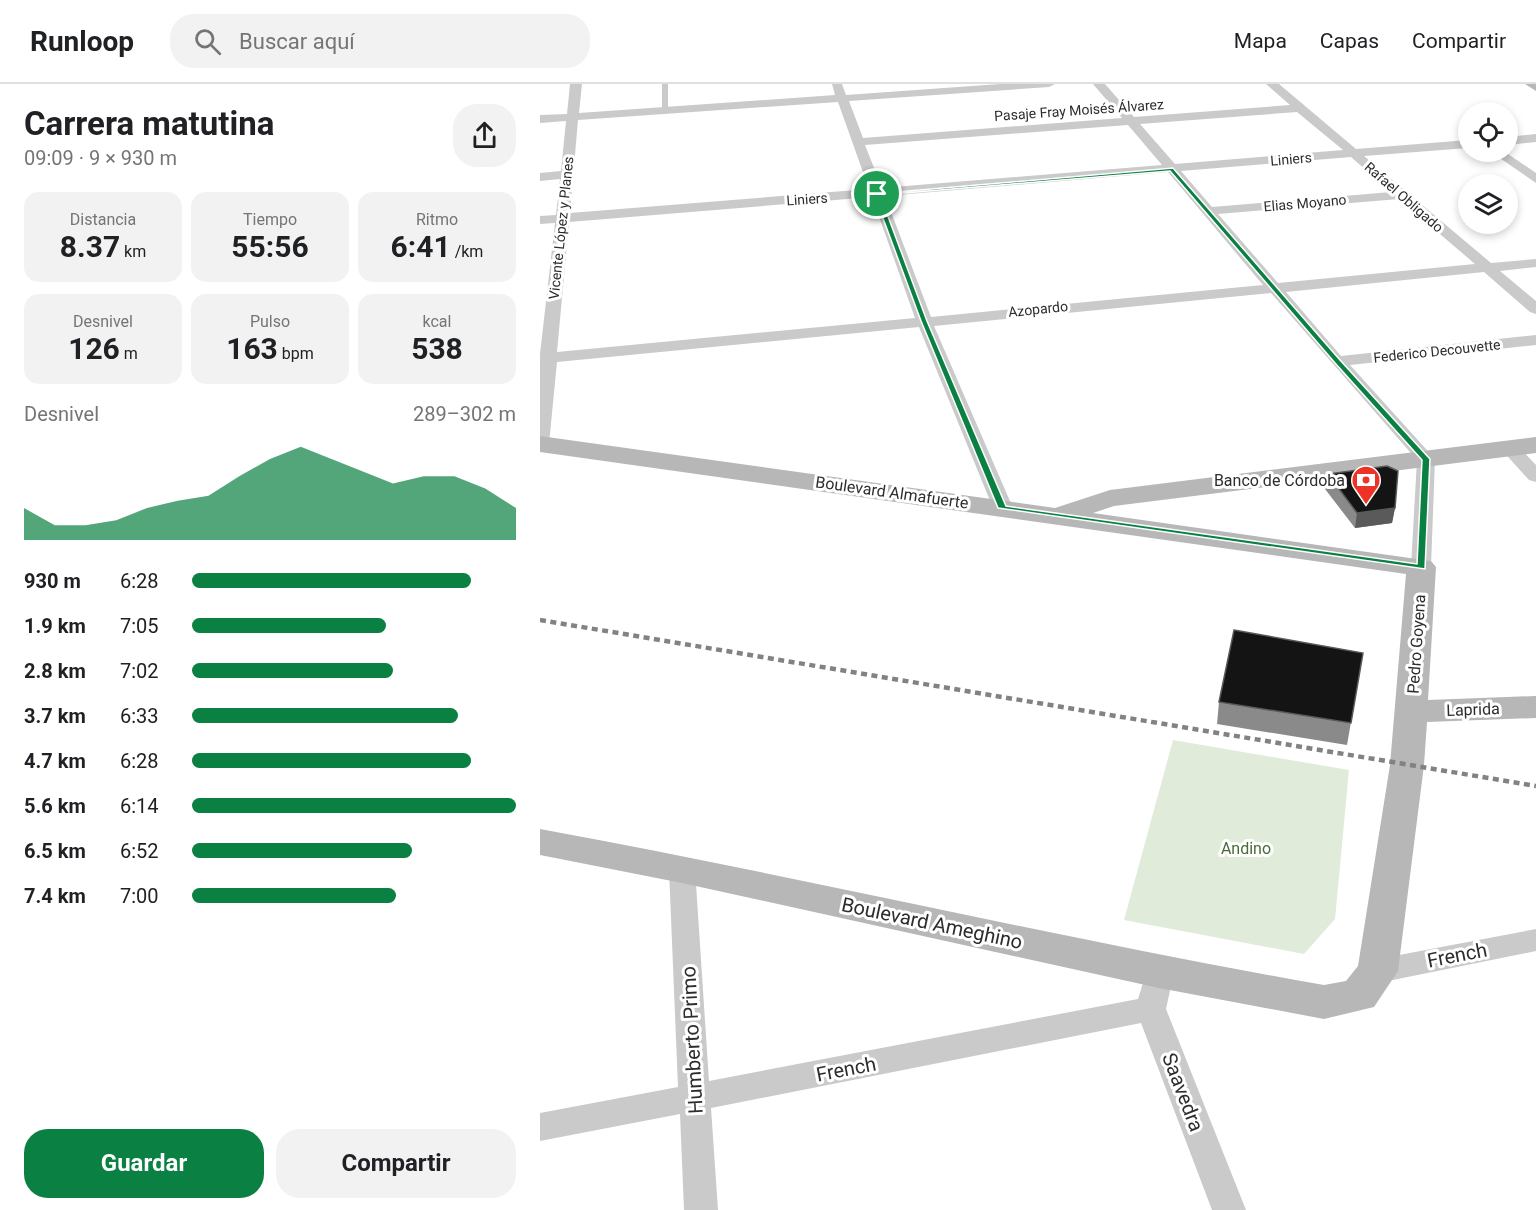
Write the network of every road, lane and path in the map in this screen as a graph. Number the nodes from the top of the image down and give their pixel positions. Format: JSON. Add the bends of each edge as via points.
{"nodes":[{"id":1,"x":576,"y":84,"type":"edge"},
{"id":2,"x":665,"y":84,"type":"edge"},
{"id":3,"x":836,"y":84,"type":"edge"},
{"id":4,"x":1049,"y":84,"type":"edge"},
{"id":5,"x":1099,"y":84,"type":"edge"},
{"id":6,"x":1272,"y":84,"type":"edge"},
{"id":7,"x":968,"y":87,"type":"edge"},
{"id":8,"x":842,"y":98,"type":"junction"},
{"id":9,"x":1300,"y":108,"type":"junction"},
{"id":10,"x":665,"y":110,"type":"junction"},
{"id":11,"x":572,"y":117,"type":"junction"},
{"id":12,"x":540,"y":119,"type":"edge"},
{"id":13,"x":1131,"y":121,"type":"junction"},
{"id":14,"x":1536,"y":138,"type":"edge"},
{"id":15,"x":1518,"y":140,"type":"edge"},
{"id":16,"x":859,"y":142,"type":"junction"},
{"id":17,"x":1458,"y":145,"type":"edge"},
{"id":18,"x":1354,"y":153,"type":"junction"},
{"id":19,"x":1511,"y":162,"type":"edge"},
{"id":20,"x":1172,"y":169,"type":"junction"},
{"id":21,"x":566,"y":175,"type":"junction"},
{"id":22,"x":540,"y":177,"type":"edge"},
{"id":23,"x":1536,"y":179,"type":"edge"},
{"id":24,"x":877,"y":194,"type":"junction"},
{"id":25,"x":1402,"y":195,"type":"junction"},
{"id":26,"x":1208,"y":211,"type":"junction"},
{"id":27,"x":562,"y":218,"type":"junction"},
{"id":28,"x":540,"y":220,"type":"edge"},
{"id":29,"x":1536,"y":263,"type":"edge"},
{"id":30,"x":1487,"y":267,"type":"junction"},
{"id":31,"x":1273,"y":286,"type":"junction"},
{"id":32,"x":1536,"y":309,"type":"edge"},
{"id":33,"x":924,"y":321,"type":"junction"},
{"id":34,"x":1536,"y":340,"type":"edge"},
{"id":35,"x":545,"y":358,"type":"edge"},
{"id":36,"x":1337,"y":361,"type":"junction"},
{"id":37,"x":540,"y":444,"type":"edge"},
{"id":38,"x":1536,"y":445,"type":"edge"},
{"id":39,"x":1509,"y":448,"type":"junction"},
{"id":40,"x":1426,"y":459,"type":"junction"},
{"id":41,"x":1536,"y":476,"type":"edge"},
{"id":42,"x":1003,"y":508,"type":"junction"},
{"id":43,"x":1056,"y":516,"type":"junction"},
{"id":44,"x":1421,"y":567,"type":"junction"},
{"id":45,"x":1536,"y":707,"type":"edge"},
{"id":46,"x":1411,"y":712,"type":"junction"},
{"id":47,"x":540,"y":842,"type":"edge"},
{"id":48,"x":682,"y":869,"type":"junction"},
{"id":49,"x":1536,"y":940,"type":"edge"},
{"id":50,"x":1378,"y":971,"type":"junction"},
{"id":51,"x":1155,"y":991,"type":"junction"},
{"id":52,"x":696,"y":1098,"type":"junction"},
{"id":53,"x":540,"y":1127,"type":"edge"},
{"id":54,"x":701,"y":1210,"type":"edge"},
{"id":55,"x":1229,"y":1210,"type":"edge"}],
"edges":[{"from":1,"to":11,"type":"street","name":"Vicente López y Planes"},
{"from":2,"to":10,"type":"lane"},
{"from":3,"to":8,"type":"street"},
{"from":4,"to":7,"type":"street"},
{"from":5,"to":13,"type":"street"},
{"from":6,"to":9,"type":"street","name":"Rafael Obligado"},
{"from":7,"to":8,"type":"street"},
{"from":8,"to":10,"type":"street"},
{"from":8,"to":16,"type":"street"},
{"from":9,"to":13,"type":"street","name":"Pasaje Fray Moisés Álvarez"},
{"from":9,"to":18,"type":"street","name":"Rafael Obligado"},
{"from":10,"to":11,"type":"street"},
{"from":11,"to":12,"type":"street"},
{"from":11,"to":21,"type":"street","name":"Vicente López y Planes"},
{"from":13,"to":16,"type":"street","name":"Pasaje Fray Moisés Álvarez"},
{"from":13,"to":20,"type":"street"},
{"from":14,"to":15,"type":"street"},
{"from":16,"to":24,"type":"street"},
{"from":17,"to":18,"type":"street","name":"Liniers"},
{"from":18,"to":20,"type":"street","name":"Liniers"},
{"from":18,"to":25,"type":"street","name":"Rafael Obligado"},
{"from":19,"to":23,"type":"street"},
{"from":20,"to":24,"type":"street","name":"Liniers"},
{"from":20,"to":26,"type":"street"},
{"from":21,"to":22,"type":"street"},
{"from":21,"to":27,"type":"street","name":"Vicente López y Planes"},
{"from":24,"to":27,"type":"street","name":"Liniers"},
{"from":24,"to":33,"type":"street"},
{"from":25,"to":26,"type":"street","name":"Elias Moyano"},
{"from":25,"to":30,"type":"street","name":"Rafael Obligado"},
{"from":26,"to":31,"type":"street"},
{"from":27,"to":28,"type":"street","name":"Liniers"},
{"from":27,"to":35,"type":"street","name":"Vicente López y Planes"},
{"from":29,"to":30,"type":"street","name":"Azopardo"},
{"from":30,"to":31,"type":"street","name":"Azopardo"},
{"from":30,"to":32,"type":"street","name":"Rafael Obligado"},
{"from":31,"to":33,"type":"street","name":"Azopardo"},
{"from":31,"to":36,"type":"street"},
{"from":33,"to":35,"type":"street","name":"Azopardo"},
{"from":33,"to":42,"type":"street"},
{"from":34,"to":36,"type":"street","name":"Federico Decouvette"},
{"from":35,"to":37,"type":"street","name":"Vicente López y Planes"},
{"from":36,"to":40,"type":"street"},
{"from":37,"to":42,"type":"main road","name":"Boulevard Almafuerte"},
{"from":38,"to":39,"type":"main road"},
{"from":39,"to":40,"type":"main road"},
{"from":39,"to":41,"type":"street"},
{"from":40,"to":43,"type":"main road","via":[[1110,498]]},
{"from":40,"to":44,"type":"street","name":"Pedro Goyena"},
{"from":42,"to":43,"type":"main road","name":"Boulevard Almafuerte"},
{"from":43,"to":44,"type":"main road","name":"Boulevard Almafuerte"},
{"from":44,"to":46,"type":"main road","name":"Pedro Goyena"},
{"from":45,"to":46,"type":"main road","name":"Laprida"},
{"from":46,"to":50,"type":"main road","name":"Pedro Goyena"},
{"from":47,"to":48,"type":"main road","name":"Boulevard Ameghino"},
{"from":48,"to":51,"type":"main road","name":"Boulevard Ameghino"},
{"from":48,"to":52,"type":"street","name":"Humberto Primo"},
{"from":49,"to":50,"type":"street","name":"French"},
{"from":50,"to":51,"type":"main road","name":"Boulevard Ameghino","via":[[1359,995],[1324,1002]]},
{"from":51,"to":52,"type":"street","name":"French"},
{"from":51,"to":55,"type":"street","name":"Saavedra"},
{"from":52,"to":53,"type":"street","name":"French"},
{"from":52,"to":54,"type":"street","name":"Humberto Primo"}]}
